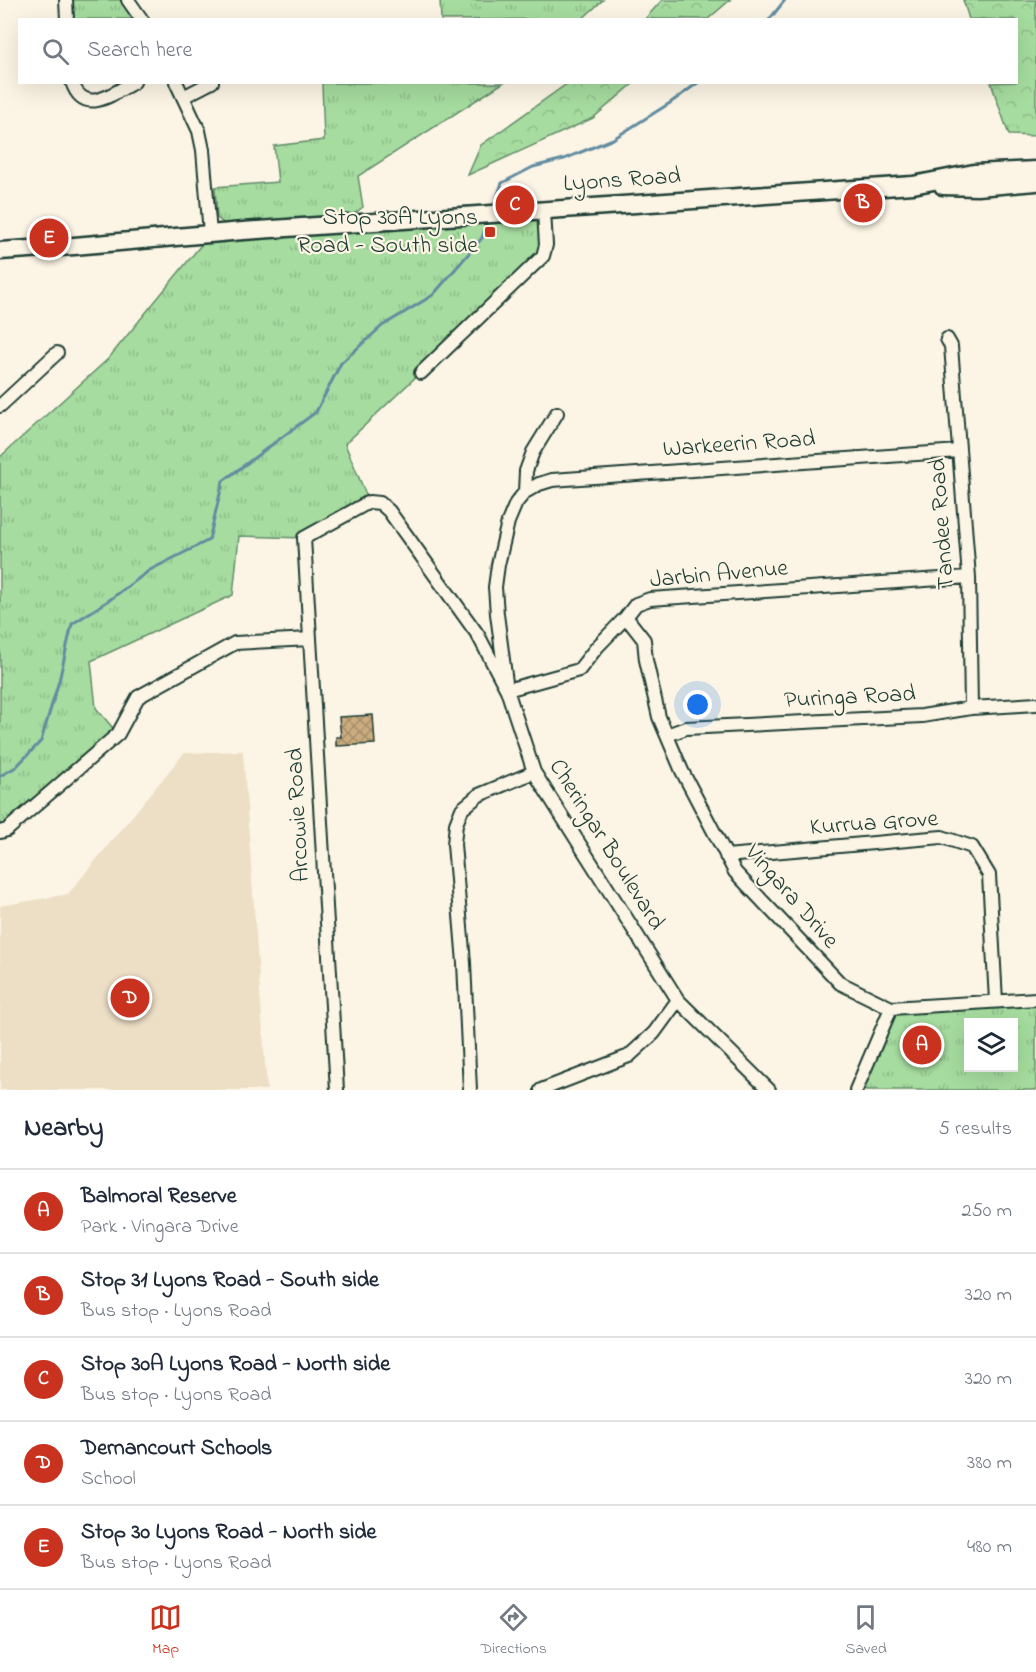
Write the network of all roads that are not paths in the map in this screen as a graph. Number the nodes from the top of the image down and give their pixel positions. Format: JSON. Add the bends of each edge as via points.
{"nodes":[{"id":1,"x":66,"y":0,"type":"edge"},
{"id":2,"x":128,"y":0,"type":"edge"},
{"id":3,"x":67,"y":18,"type":"edge"},
{"id":4,"x":141,"y":18,"type":"edge"},
{"id":5,"x":73,"y":84,"type":"edge"},
{"id":6,"x":130,"y":84,"type":"edge"},
{"id":7,"x":177,"y":84,"type":"edge"},
{"id":8,"x":208,"y":84,"type":"edge"},
{"id":9,"x":183,"y":97,"type":"junction"},
{"id":10,"x":1036,"y":170,"type":"edge"},
{"id":11,"x":1036,"y":182,"type":"edge"},
{"id":12,"x":924,"y":184,"type":"junction"},
{"id":13,"x":544,"y":211,"type":"junction"},
{"id":14,"x":210,"y":234,"type":"junction"},
{"id":15,"x":0,"y":251,"type":"edge"},
{"id":16,"x":947,"y":339,"type":"dead end"},
{"id":17,"x":57,"y":353,"type":"dead end"},
{"id":18,"x":421,"y":373,"type":"dead end"},
{"id":19,"x":0,"y":406,"type":"edge"},
{"id":20,"x":558,"y":413,"type":"dead end"},
{"id":21,"x":959,"y":451,"type":"junction"},
{"id":22,"x":525,"y":492,"type":"junction"},
{"id":23,"x":969,"y":577,"type":"junction"},
{"id":24,"x":626,"y":617,"type":"junction"},
{"id":25,"x":310,"y":639,"type":"junction"},
{"id":26,"x":507,"y":690,"type":"junction"},
{"id":27,"x":1036,"y":704,"type":"edge"},
{"id":28,"x":971,"y":708,"type":"junction"},
{"id":29,"x":667,"y":735,"type":"junction"},
{"id":30,"x":534,"y":772,"type":"junction"},
{"id":31,"x":0,"y":832,"type":"edge"},
{"id":32,"x":726,"y":856,"type":"junction"},
{"id":33,"x":1036,"y":999,"type":"edge"},
{"id":34,"x":678,"y":1000,"type":"junction"},
{"id":35,"x":996,"y":1001,"type":"junction"},
{"id":36,"x":891,"y":1008,"type":"junction"},
{"id":37,"x":337,"y":1090,"type":"edge"},
{"id":38,"x":470,"y":1090,"type":"edge"},
{"id":39,"x":541,"y":1090,"type":"edge"},
{"id":40,"x":769,"y":1090,"type":"edge"},
{"id":41,"x":856,"y":1090,"type":"edge"}],
"edges":[{"from":1,"to":3,"type":"street"},
{"from":2,"to":4,"type":"street"},
{"from":5,"to":6,"type":"street","via":[[84,100],[97,101]]},
{"from":7,"to":9,"type":"street"},
{"from":8,"to":9,"type":"street"},
{"from":9,"to":14,"type":"street","via":[[203,150]]},
{"from":10,"to":12,"type":"street","name":"Lyons Road","via":[[974,173]]},
{"from":11,"to":12,"type":"street","name":"Lyons Road","via":[[977,187]]},
{"from":12,"to":13,"type":"street","name":"Lyons Road"},
{"from":13,"to":14,"type":"street","name":"Lyons Road"},
{"from":13,"to":18,"type":"street","via":[[543,256]]},
{"from":14,"to":15,"type":"street","name":"Lyons Road"},
{"from":16,"to":21,"type":"street","name":"Tandee Road","via":[[951,346]]},
{"from":17,"to":19,"type":"street"},
{"from":20,"to":22,"type":"street","name":"Cheringar Boulevard","via":[[533,452],[526,471]]},
{"from":21,"to":22,"type":"street","name":"Warkeerin Road","via":[[552,480]]},
{"from":21,"to":23,"type":"street","name":"Tandee Road"},
{"from":22,"to":26,"type":"street","name":"Cheringar Boulevard","via":[[508,522],[495,587]]},
{"from":23,"to":24,"type":"street","name":"Jarbin Avenue","via":[[650,599],[636,604]]},
{"from":23,"to":28,"type":"street","name":"Tandee Road"},
{"from":24,"to":26,"type":"street","name":"Jarbin Avenue","via":[[579,670]]},
{"from":24,"to":29,"type":"street","name":"Vingara Drive","via":[[644,640],[659,717]]},
{"from":25,"to":26,"type":"street","name":"Arcowie Road","via":[[304,538],[369,502],[380,503],[478,636]]},
{"from":25,"to":31,"type":"street","via":[[235,643],[138,697],[118,734]]},
{"from":25,"to":37,"type":"street","name":"Arcowie Road"},
{"from":26,"to":30,"type":"street","name":"Cheringar Boulevard"},
{"from":27,"to":28,"type":"street","name":"Puringa Road"},
{"from":28,"to":29,"type":"street","name":"Puringa Road","via":[[922,716],[686,728]]},
{"from":29,"to":32,"type":"street","name":"Vingara Drive"},
{"from":30,"to":34,"type":"street","name":"Cheringar Boulevard"},
{"from":30,"to":38,"type":"street","via":[[479,795],[462,809],[456,824],[454,844]]},
{"from":32,"to":35,"type":"street","name":"Kurrua Grove","via":[[942,837],[972,847],[989,875]]},
{"from":32,"to":36,"type":"street","name":"Vingara Drive","via":[[735,872],[840,983]]},
{"from":33,"to":35,"type":"street","name":"Vingara Drive"},
{"from":34,"to":39,"type":"street","via":[[654,1033],[629,1056]]},
{"from":34,"to":40,"type":"street","name":"Cheringar Boulevard"},
{"from":35,"to":36,"type":"street","name":"Vingara Drive"},
{"from":36,"to":41,"type":"street"}]}
